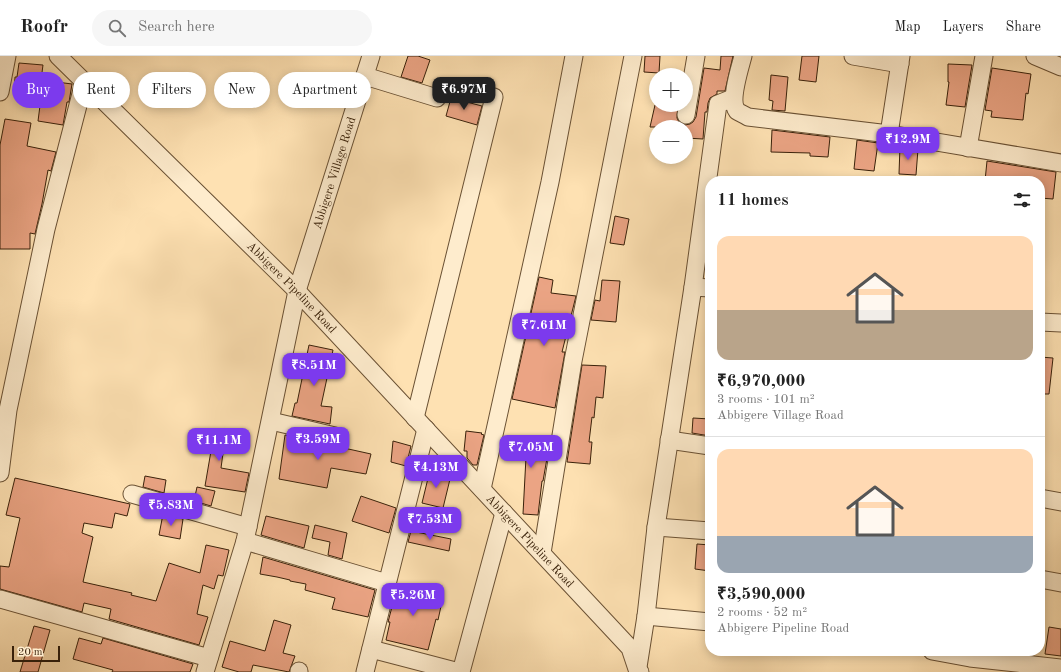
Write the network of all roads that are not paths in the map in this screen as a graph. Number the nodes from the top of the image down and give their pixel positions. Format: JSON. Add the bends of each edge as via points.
{"nodes":[{"id":1,"x":7,"y":56,"type":"edge"},
{"id":2,"x":58,"y":56,"type":"edge"},
{"id":3,"x":371,"y":56,"type":"edge"},
{"id":4,"x":574,"y":56,"type":"edge"},
{"id":5,"x":633,"y":56,"type":"edge"},
{"id":6,"x":696,"y":56,"type":"edge"},
{"id":7,"x":743,"y":56,"type":"edge"},
{"id":8,"x":853,"y":56,"type":"edge"},
{"id":9,"x":984,"y":56,"type":"edge"},
{"id":10,"x":1035,"y":56,"type":"edge"},
{"id":11,"x":901,"y":60,"type":"edge"},
{"id":12,"x":1061,"y":67,"type":"edge"},
{"id":13,"x":74,"y":72,"type":"edge"},
{"id":14,"x":367,"y":72,"type":"edge"},
{"id":15,"x":371,"y":78,"type":"edge"},
{"id":16,"x":0,"y":92,"type":"edge"},
{"id":17,"x":494,"y":97,"type":"dead end"},
{"id":18,"x":437,"y":98,"type":"dead end"},
{"id":19,"x":733,"y":98,"type":"junction"},
{"id":20,"x":77,"y":108,"type":"edge"},
{"id":21,"x":110,"y":108,"type":"edge"},
{"id":22,"x":356,"y":108,"type":"edge"},
{"id":23,"x":686,"y":115,"type":"dead end"},
{"id":24,"x":889,"y":134,"type":"junction"},
{"id":25,"x":968,"y":148,"type":"junction"},
{"id":26,"x":1061,"y":163,"type":"edge"},
{"id":27,"x":708,"y":176,"type":"edge"},
{"id":28,"x":705,"y":199,"type":"edge"},
{"id":29,"x":693,"y":287,"type":"junction"},
{"id":30,"x":705,"y":288,"type":"edge"},
{"id":31,"x":297,"y":291,"type":"junction"},
{"id":32,"x":1045,"y":322,"type":"edge"},
{"id":33,"x":1061,"y":323,"type":"edge"},
{"id":34,"x":4,"y":409,"type":"edge"},
{"id":35,"x":271,"y":420,"type":"junction"},
{"id":36,"x":420,"y":423,"type":"junction"},
{"id":37,"x":335,"y":436,"type":"dead end"},
{"id":38,"x":669,"y":440,"type":"junction"},
{"id":39,"x":705,"y":445,"type":"edge"},
{"id":40,"x":0,"y":473,"type":"edge"},
{"id":41,"x":482,"y":489,"type":"junction"},
{"id":42,"x":132,"y":494,"type":"dead end"},
{"id":43,"x":1045,"y":499,"type":"edge"},
{"id":44,"x":1061,"y":502,"type":"edge"},
{"id":45,"x":504,"y":513,"type":"junction"},
{"id":46,"x":656,"y":527,"type":"junction"},
{"id":47,"x":705,"y":531,"type":"edge"},
{"id":48,"x":246,"y":534,"type":"junction"},
{"id":49,"x":542,"y":553,"type":"junction"},
{"id":50,"x":1045,"y":580,"type":"edge"},
{"id":51,"x":387,"y":583,"type":"junction"},
{"id":52,"x":1061,"y":583,"type":"edge"},
{"id":53,"x":0,"y":599,"type":"edge"},
{"id":54,"x":646,"y":616,"type":"junction"},
{"id":55,"x":705,"y":622,"type":"edge"},
{"id":56,"x":372,"y":649,"type":"junction"},
{"id":57,"x":959,"y":656,"type":"edge"},
{"id":58,"x":207,"y":665,"type":"edge"},
{"id":59,"x":1061,"y":668,"type":"edge"},
{"id":60,"x":634,"y":671,"type":"edge"},
{"id":61,"x":365,"y":672,"type":"edge"},
{"id":62,"x":460,"y":672,"type":"edge"}],
"edges":[{"from":1,"to":16,"type":"street"},
{"from":2,"to":13,"type":"street","name":"Abbigere Pipeline Road"},
{"from":3,"to":14,"type":"street","name":"Abbigere Village Road"},
{"from":4,"to":41,"type":"street","via":[[550,182]]},
{"from":5,"to":49,"type":"street","via":[[573,361]]},
{"from":6,"to":23,"type":"street"},
{"from":7,"to":19,"type":"street"},
{"from":8,"to":11,"type":"street"},
{"from":9,"to":25,"type":"street"},
{"from":10,"to":12,"type":"street"},
{"from":11,"to":24,"type":"street"},
{"from":15,"to":18,"type":"street"},
{"from":17,"to":36,"type":"street"},
{"from":19,"to":24,"type":"street","via":[[734,106],[748,117]]},
{"from":19,"to":27,"type":"street","via":[[718,104]]},
{"from":20,"to":34,"type":"street"},
{"from":21,"to":31,"type":"street","name":"Abbigere Pipeline Road"},
{"from":22,"to":31,"type":"street","name":"Abbigere Village Road"},
{"from":24,"to":25,"type":"street"},
{"from":25,"to":26,"type":"street"},
{"from":28,"to":29,"type":"street"},
{"from":29,"to":30,"type":"street"},
{"from":29,"to":38,"type":"street"},
{"from":31,"to":35,"type":"street","name":"Abbigere Village Road"},
{"from":31,"to":36,"type":"street","name":"Abbigere Pipeline Road"},
{"from":32,"to":33,"type":"street"},
{"from":34,"to":40,"type":"street"},
{"from":35,"to":37,"type":"street"},
{"from":35,"to":48,"type":"street","name":"Abbigere Village Road"},
{"from":36,"to":41,"type":"street","name":"Abbigere Pipeline Road"},
{"from":36,"to":51,"type":"street"},
{"from":38,"to":39,"type":"street"},
{"from":38,"to":46,"type":"street"},
{"from":41,"to":45,"type":"street","name":"Abbigere Pipeline Road"},
{"from":42,"to":48,"type":"street"},
{"from":43,"to":44,"type":"street"},
{"from":45,"to":49,"type":"street","name":"Abbigere Pipeline Road"},
{"from":45,"to":62,"type":"street"},
{"from":46,"to":47,"type":"street"},
{"from":46,"to":54,"type":"street"},
{"from":48,"to":51,"type":"street"},
{"from":48,"to":58,"type":"street","name":"Abbigere Village Road"},
{"from":49,"to":60,"type":"street","name":"Abbigere Pipeline Road","via":[[630,648]]},
{"from":50,"to":52,"type":"street"},
{"from":51,"to":56,"type":"street"},
{"from":53,"to":58,"type":"street"},
{"from":54,"to":55,"type":"street"},
{"from":54,"to":60,"type":"street"},
{"from":56,"to":61,"type":"street"},
{"from":56,"to":62,"type":"street"},
{"from":57,"to":59,"type":"street"}]}
